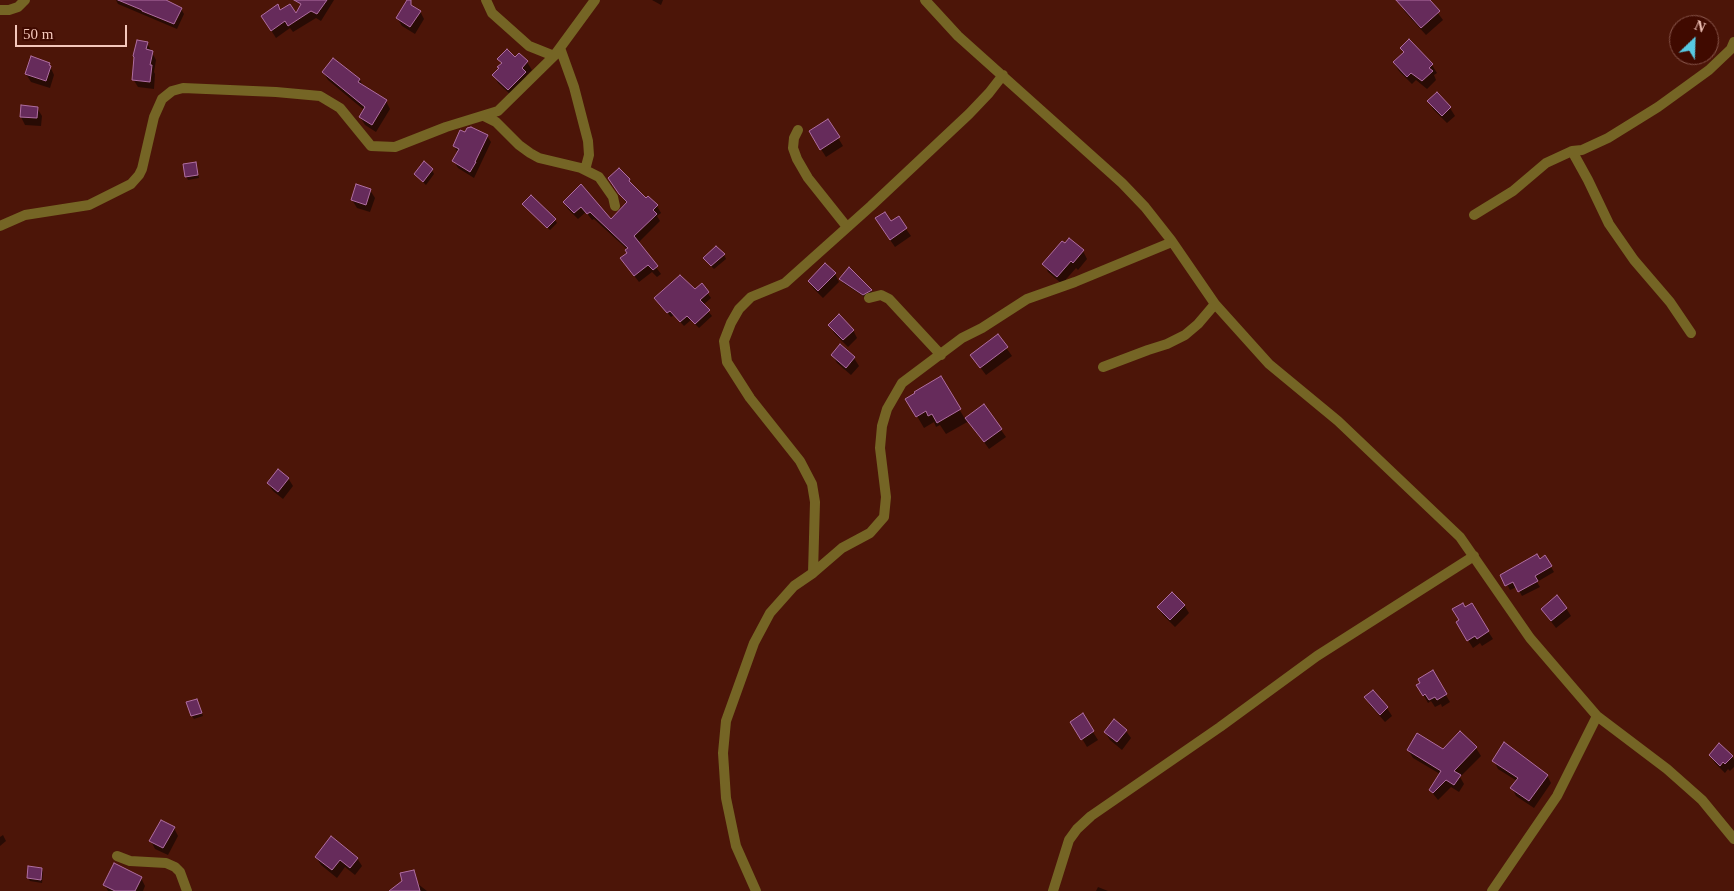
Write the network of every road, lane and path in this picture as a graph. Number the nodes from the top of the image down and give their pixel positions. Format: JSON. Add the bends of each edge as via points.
{"nodes":[{"id":1,"x":24,"y":0,"type":"edge"},
{"id":2,"x":486,"y":0,"type":"edge"},
{"id":3,"x":595,"y":0,"type":"edge"},
{"id":4,"x":926,"y":0,"type":"edge"},
{"id":5,"x":0,"y":10,"type":"edge"},
{"id":6,"x":1734,"y":42,"type":"edge"},
{"id":7,"x":560,"y":48,"type":"junction"},
{"id":8,"x":554,"y":56,"type":"junction"},
{"id":9,"x":1002,"y":75,"type":"junction"},
{"id":10,"x":484,"y":116,"type":"junction"},
{"id":11,"x":798,"y":130,"type":"dead end"},
{"id":12,"x":1572,"y":151,"type":"junction"},
{"id":13,"x":585,"y":170,"type":"junction"},
{"id":14,"x":615,"y":206,"type":"dead end"},
{"id":15,"x":1474,"y":215,"type":"dead end"},
{"id":16,"x":0,"y":226,"type":"edge"},
{"id":17,"x":847,"y":226,"type":"junction"},
{"id":18,"x":1172,"y":242,"type":"junction"},
{"id":19,"x":869,"y":298,"type":"dead end"},
{"id":20,"x":1215,"y":304,"type":"junction"},
{"id":21,"x":1691,"y":333,"type":"dead end"},
{"id":22,"x":941,"y":355,"type":"junction"},
{"id":23,"x":1103,"y":367,"type":"dead end"},
{"id":24,"x":1474,"y":556,"type":"junction"},
{"id":25,"x":813,"y":573,"type":"junction"},
{"id":26,"x":1596,"y":716,"type":"junction"},
{"id":27,"x":1734,"y":839,"type":"edge"},
{"id":28,"x":117,"y":856,"type":"dead end"},
{"id":29,"x":187,"y":891,"type":"edge"},
{"id":30,"x":756,"y":891,"type":"edge"},
{"id":31,"x":1053,"y":891,"type":"edge"},
{"id":32,"x":1492,"y":891,"type":"edge"}],
"edges":[{"from":1,"to":5,"type":"street","via":[[18,7]]},
{"from":2,"to":8,"type":"street","via":[[492,13],[529,46]]},
{"from":3,"to":7,"type":"street"},
{"from":4,"to":9,"type":"street","via":[[958,36]]},
{"from":6,"to":12,"type":"street","via":[[1709,70],[1658,107],[1608,138]]},
{"from":7,"to":8,"type":"street"},
{"from":7,"to":13,"type":"street","via":[[588,141]]},
{"from":8,"to":10,"type":"street","via":[[498,111]]},
{"from":9,"to":17,"type":"street","via":[[969,114]]},
{"from":9,"to":18,"type":"street","via":[[1122,183],[1146,207]]},
{"from":10,"to":13,"type":"street","via":[[496,122],[519,145],[539,158]]},
{"from":10,"to":16,"type":"street","via":[[396,147],[372,146],[340,108],[320,96],[183,88],[162,99],[154,117],[142,169],[131,184],[89,205],[25,215]]},
{"from":11,"to":17,"type":"street","via":[[793,148],[797,159],[808,178]]},
{"from":12,"to":15,"type":"street","via":[[1546,163],[1513,191]]},
{"from":12,"to":21,"type":"street","via":[[1608,224]]},
{"from":13,"to":14,"type":"street","via":[[606,186]]},
{"from":17,"to":25,"type":"street","via":[[785,283],[750,297],[739,309],[724,341],[727,362],[750,398],[800,461],[812,484],[816,502]]},
{"from":18,"to":20,"type":"street"},
{"from":18,"to":22,"type":"street","via":[[1027,299],[962,338]]},
{"from":19,"to":22,"type":"street","via":[[889,298]]},
{"from":20,"to":23,"type":"street","via":[[1185,336]]},
{"from":20,"to":24,"type":"street","via":[[1269,364],[1338,421],[1439,516]]},
{"from":22,"to":25,"type":"street","via":[[902,383],[887,409],[880,448],[886,498],[884,517],[870,533],[842,548]]},
{"from":24,"to":26,"type":"street","via":[[1530,638]]},
{"from":24,"to":31,"type":"street","via":[[1317,656],[1091,816],[1069,840]]},
{"from":25,"to":30,"type":"street","via":[[794,586],[770,613],[754,643],[726,721],[723,753],[726,798],[736,846]]},
{"from":26,"to":27,"type":"street","via":[[1674,775],[1702,800]]},
{"from":26,"to":32,"type":"street","via":[[1557,796]]},
{"from":28,"to":29,"type":"street","via":[[175,867]]}]}
